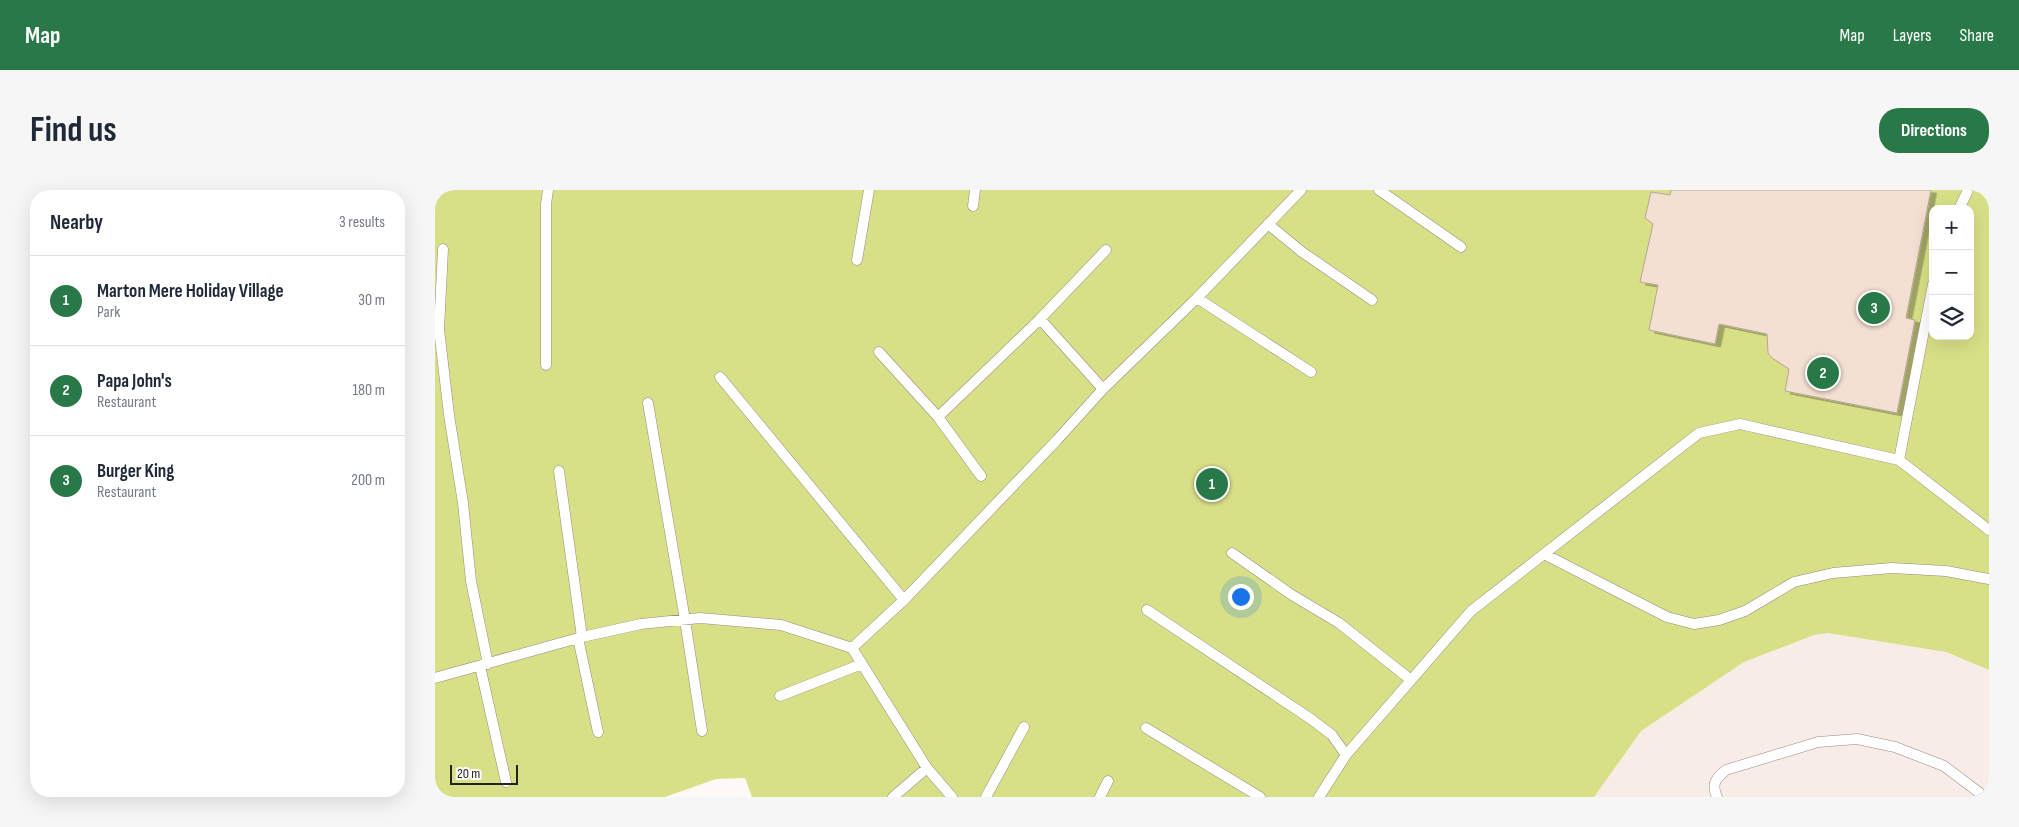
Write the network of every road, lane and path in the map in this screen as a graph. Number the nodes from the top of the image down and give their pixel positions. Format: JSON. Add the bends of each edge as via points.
{"nodes":[{"id":1,"x":549,"y":190,"type":"edge"},
{"id":2,"x":869,"y":190,"type":"edge"},
{"id":3,"x":975,"y":190,"type":"edge"},
{"id":4,"x":1301,"y":190,"type":"edge"},
{"id":5,"x":1379,"y":190,"type":"edge"},
{"id":6,"x":1968,"y":190,"type":"edge"},
{"id":7,"x":1961,"y":205,"type":"edge"},
{"id":8,"x":973,"y":206,"type":"dead end"},
{"id":9,"x":1268,"y":224,"type":"junction"},
{"id":10,"x":1461,"y":247,"type":"dead end"},
{"id":11,"x":443,"y":248,"type":"dead end"},
{"id":12,"x":1106,"y":250,"type":"dead end"},
{"id":13,"x":857,"y":260,"type":"dead end"},
{"id":14,"x":1931,"y":295,"type":"edge"},
{"id":15,"x":1197,"y":298,"type":"junction"},
{"id":16,"x":1372,"y":300,"type":"dead end"},
{"id":17,"x":1040,"y":319,"type":"junction"},
{"id":18,"x":879,"y":352,"type":"dead end"},
{"id":19,"x":546,"y":365,"type":"dead end"},
{"id":20,"x":1311,"y":372,"type":"dead end"},
{"id":21,"x":719,"y":377,"type":"dead end"},
{"id":22,"x":1103,"y":389,"type":"junction"},
{"id":23,"x":648,"y":403,"type":"dead end"},
{"id":24,"x":938,"y":417,"type":"junction"},
{"id":25,"x":1899,"y":460,"type":"junction"},
{"id":26,"x":559,"y":471,"type":"dead end"},
{"id":27,"x":981,"y":476,"type":"dead end"},
{"id":28,"x":1989,"y":530,"type":"edge"},
{"id":29,"x":1232,"y":553,"type":"dead end"},
{"id":30,"x":1544,"y":554,"type":"junction"},
{"id":31,"x":1989,"y":579,"type":"edge"},
{"id":32,"x":904,"y":600,"type":"junction"},
{"id":33,"x":1147,"y":610,"type":"dead end"},
{"id":34,"x":685,"y":620,"type":"junction"},
{"id":35,"x":580,"y":638,"type":"junction"},
{"id":36,"x":852,"y":648,"type":"junction"},
{"id":37,"x":862,"y":664,"type":"junction"},
{"id":38,"x":484,"y":665,"type":"junction"},
{"id":39,"x":435,"y":678,"type":"edge"},
{"id":40,"x":1411,"y":680,"type":"junction"},
{"id":41,"x":780,"y":696,"type":"dead end"},
{"id":42,"x":1024,"y":727,"type":"dead end"},
{"id":43,"x":1146,"y":728,"type":"dead end"},
{"id":44,"x":702,"y":731,"type":"dead end"},
{"id":45,"x":598,"y":732,"type":"dead end"},
{"id":46,"x":1346,"y":755,"type":"junction"},
{"id":47,"x":927,"y":768,"type":"junction"},
{"id":48,"x":1108,"y":781,"type":"dead end"},
{"id":49,"x":507,"y":782,"type":"dead end"},
{"id":50,"x":893,"y":797,"type":"edge"},
{"id":51,"x":952,"y":797,"type":"edge"},
{"id":52,"x":986,"y":797,"type":"edge"},
{"id":53,"x":1100,"y":797,"type":"edge"},
{"id":54,"x":1260,"y":797,"type":"edge"},
{"id":55,"x":1319,"y":797,"type":"edge"},
{"id":56,"x":1717,"y":797,"type":"edge"},
{"id":57,"x":1985,"y":797,"type":"edge"}],
"edges":[{"from":1,"to":19,"type":"lane","via":[[546,204]]},
{"from":2,"to":13,"type":"lane"},
{"from":3,"to":8,"type":"lane"},
{"from":4,"to":9,"type":"lane"},
{"from":5,"to":10,"type":"lane"},
{"from":6,"to":7,"type":"lane"},
{"from":9,"to":15,"type":"lane"},
{"from":9,"to":16,"type":"lane","via":[[1302,252]]},
{"from":11,"to":38,"type":"lane","via":[[439,329]]},
{"from":12,"to":17,"type":"lane"},
{"from":14,"to":25,"type":"lane"},
{"from":15,"to":20,"type":"lane"},
{"from":15,"to":22,"type":"lane"},
{"from":17,"to":22,"type":"lane"},
{"from":17,"to":24,"type":"lane"},
{"from":18,"to":24,"type":"lane"},
{"from":21,"to":32,"type":"lane"},
{"from":22,"to":32,"type":"lane"},
{"from":23,"to":34,"type":"lane"},
{"from":24,"to":27,"type":"lane"},
{"from":25,"to":28,"type":"lane"},
{"from":25,"to":30,"type":"lane","via":[[1740,424],[1699,434]]},
{"from":26,"to":35,"type":"lane"},
{"from":29,"to":40,"type":"lane","via":[[1339,623]]},
{"from":30,"to":31,"type":"lane","via":[[1667,617],[1694,624],[1745,611],[1794,582],[1833,573],[1892,568],[1946,571]]},
{"from":30,"to":40,"type":"lane","via":[[1471,611]]},
{"from":32,"to":36,"type":"lane"},
{"from":33,"to":46,"type":"lane","via":[[1318,724],[1332,735]]},
{"from":34,"to":35,"type":"lane","via":[[641,624]]},
{"from":34,"to":36,"type":"lane","via":[[700,618],[781,625]]},
{"from":34,"to":44,"type":"lane"},
{"from":35,"to":38,"type":"lane"},
{"from":35,"to":45,"type":"lane"},
{"from":36,"to":37,"type":"lane"},
{"from":37,"to":41,"type":"lane"},
{"from":37,"to":47,"type":"lane"},
{"from":38,"to":39,"type":"lane"},
{"from":38,"to":49,"type":"lane"},
{"from":40,"to":46,"type":"lane"},
{"from":42,"to":52,"type":"lane"},
{"from":43,"to":54,"type":"lane"},
{"from":46,"to":55,"type":"lane"},
{"from":47,"to":50,"type":"lane"},
{"from":47,"to":51,"type":"lane"},
{"from":48,"to":53,"type":"lane"},
{"from":56,"to":57,"type":"lane","via":[[1715,780],[1727,770],[1818,742],[1857,739],[1895,747],[1944,766]]}]}
